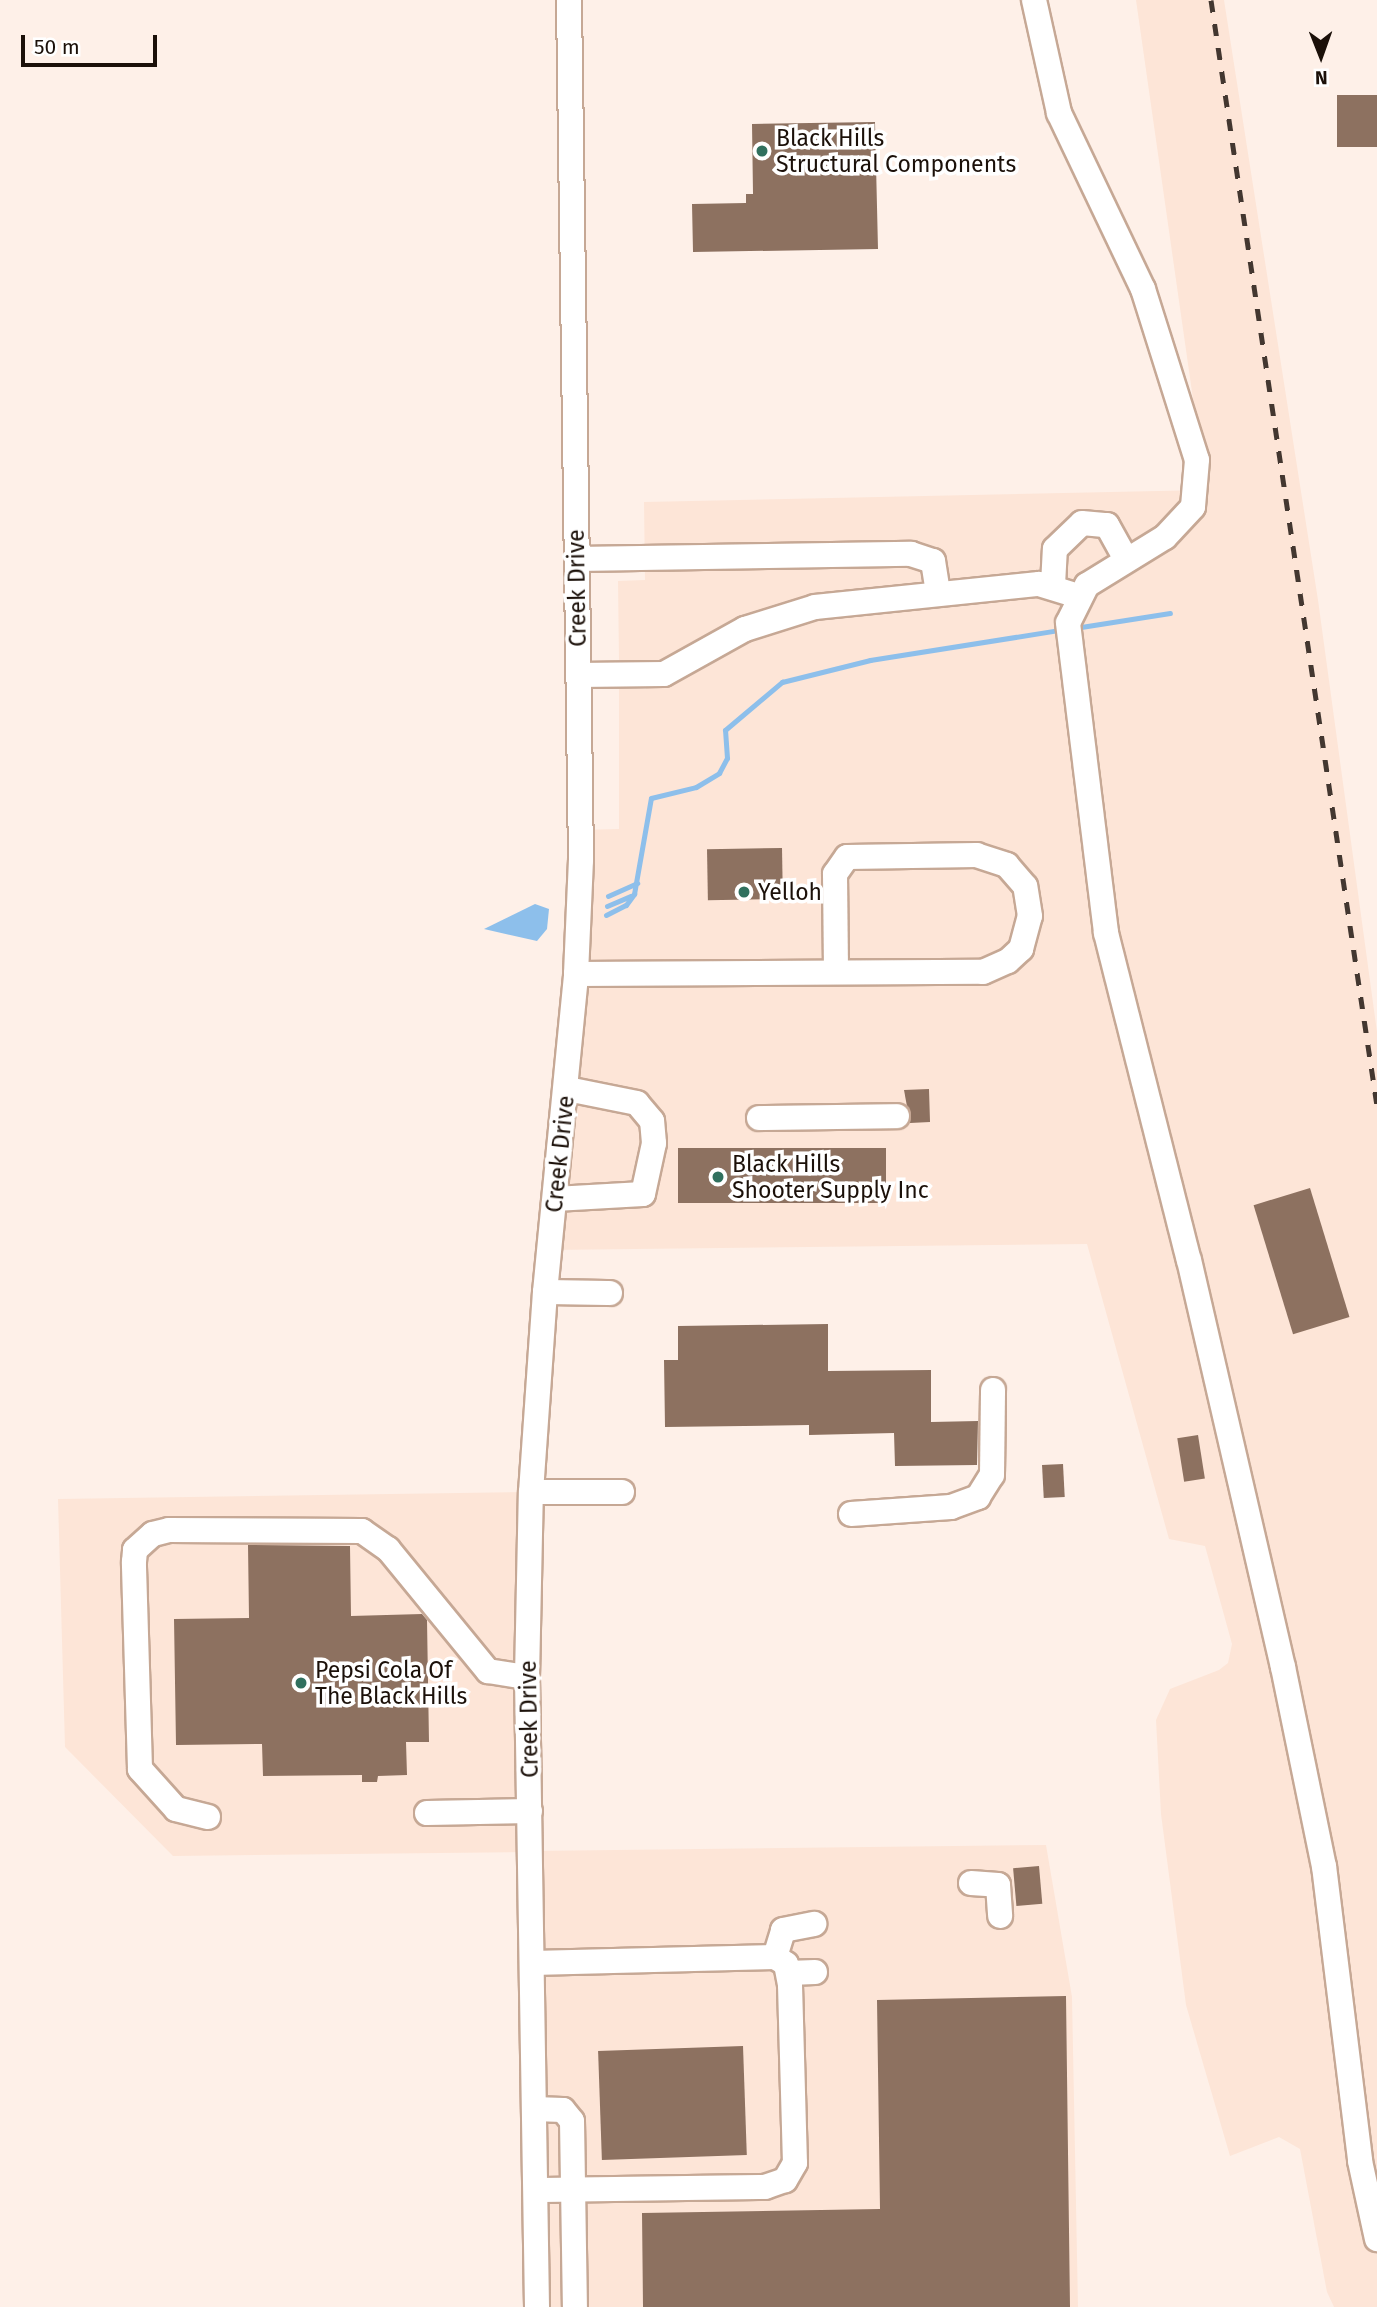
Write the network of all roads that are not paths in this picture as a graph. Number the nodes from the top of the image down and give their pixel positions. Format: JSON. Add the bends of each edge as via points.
{"nodes":[{"id":1,"x":569,"y":0,"type":"edge"},
{"id":2,"x":1034,"y":0,"type":"edge"},
{"id":3,"x":577,"y":559,"type":"junction"},
{"id":4,"x":1126,"y":559,"type":"junction"},
{"id":5,"x":1053,"y":585,"type":"junction"},
{"id":6,"x":938,"y":594,"type":"junction"},
{"id":7,"x":1078,"y":596,"type":"junction"},
{"id":8,"x":578,"y":675,"type":"junction"},
{"id":9,"x":836,"y":972,"type":"junction"},
{"id":10,"x":576,"y":974,"type":"junction"},
{"id":11,"x":567,"y":1089,"type":"junction"},
{"id":12,"x":897,"y":1116,"type":"dead end"},
{"id":13,"x":759,"y":1118,"type":"dead end"},
{"id":14,"x":555,"y":1199,"type":"junction"},
{"id":15,"x":545,"y":1292,"type":"junction"},
{"id":16,"x":610,"y":1293,"type":"dead end"},
{"id":17,"x":993,"y":1390,"type":"dead end"},
{"id":18,"x":531,"y":1492,"type":"junction"},
{"id":19,"x":622,"y":1492,"type":"dead end"},
{"id":20,"x":851,"y":1514,"type":"dead end"},
{"id":21,"x":527,"y":1677,"type":"junction"},
{"id":22,"x":530,"y":1811,"type":"junction"},
{"id":23,"x":427,"y":1813,"type":"dead end"},
{"id":24,"x":208,"y":1817,"type":"dead end"},
{"id":25,"x":971,"y":1883,"type":"dead end"},
{"id":26,"x":1000,"y":1916,"type":"dead end"},
{"id":27,"x":814,"y":1924,"type":"dead end"},
{"id":28,"x":532,"y":1962,"type":"junction"},
{"id":29,"x":782,"y":1965,"type":"junction"},
{"id":30,"x":815,"y":1972,"type":"dead end"},
{"id":31,"x":534,"y":2109,"type":"junction"},
{"id":32,"x":573,"y":2189,"type":"junction"},
{"id":33,"x":536,"y":2190,"type":"junction"},
{"id":34,"x":1377,"y":2239,"type":"edge"},
{"id":35,"x":537,"y":2307,"type":"edge"},
{"id":36,"x":575,"y":2307,"type":"edge"}],
"edges":[{"from":1,"to":3,"type":"street","name":"Creek Drive"},
{"from":2,"to":4,"type":"street","via":[[1059,113],[1143,289],[1197,460],[1193,507],[1165,537]]},
{"from":3,"to":6,"type":"street","via":[[911,554],[933,561]]},
{"from":3,"to":8,"type":"street","name":"Creek Drive"},
{"from":4,"to":5,"type":"street","via":[[1107,525],[1082,523],[1055,549]]},
{"from":4,"to":7,"type":"street"},
{"from":5,"to":6,"type":"street"},
{"from":5,"to":7,"type":"street"},
{"from":6,"to":8,"type":"street","via":[[815,607],[769,619],[664,674]]},
{"from":7,"to":34,"type":"street","via":[[1068,623],[1106,933],[1189,1260],[1283,1667],[1324,1866],[1360,2161]]},
{"from":8,"to":10,"type":"street","name":"Creek Drive","via":[[581,860]]},
{"from":9,"to":9,"type":"street","via":[[995,969],[1021,948],[1028,934],[1030,901],[1025,886],[1007,865],[977,855],[847,858],[835,874]]},
{"from":9,"to":10,"type":"street"},
{"from":10,"to":11,"type":"street","name":"Creek Drive"},
{"from":11,"to":14,"type":"street","name":"Creek Drive"},
{"from":11,"to":14,"type":"street","via":[[637,1103],[662,1120],[643,1194]]},
{"from":12,"to":13,"type":"street"},
{"from":14,"to":15,"type":"street","name":"Creek Drive"},
{"from":15,"to":16,"type":"street"},
{"from":15,"to":18,"type":"street","name":"Creek Drive"},
{"from":17,"to":20,"type":"street","via":[[992,1475],[978,1496],[951,1507]]},
{"from":18,"to":19,"type":"street"},
{"from":18,"to":21,"type":"street","name":"Creek Drive"},
{"from":21,"to":22,"type":"street","name":"Creek Drive"},
{"from":21,"to":24,"type":"street","via":[[488,1671],[388,1549],[362,1531],[169,1530],[153,1534],[135,1550],[134,1562],[140,1769],[176,1809]]},
{"from":22,"to":23,"type":"street"},
{"from":22,"to":28,"type":"street","name":"Creek Drive"},
{"from":25,"to":26,"type":"street","via":[[998,1885]]},
{"from":27,"to":29,"type":"street","via":[[783,1930]]},
{"from":28,"to":29,"type":"street"},
{"from":28,"to":31,"type":"street","name":"Creek Drive"},
{"from":29,"to":30,"type":"street"},
{"from":29,"to":32,"type":"street","via":[[795,2163],[785,2180],[765,2187]]},
{"from":31,"to":32,"type":"street","via":[[570,2113]]},
{"from":31,"to":33,"type":"street","name":"Creek Drive"},
{"from":32,"to":33,"type":"street"},
{"from":32,"to":36,"type":"street"},
{"from":33,"to":35,"type":"street","name":"Creek Drive"}]}
